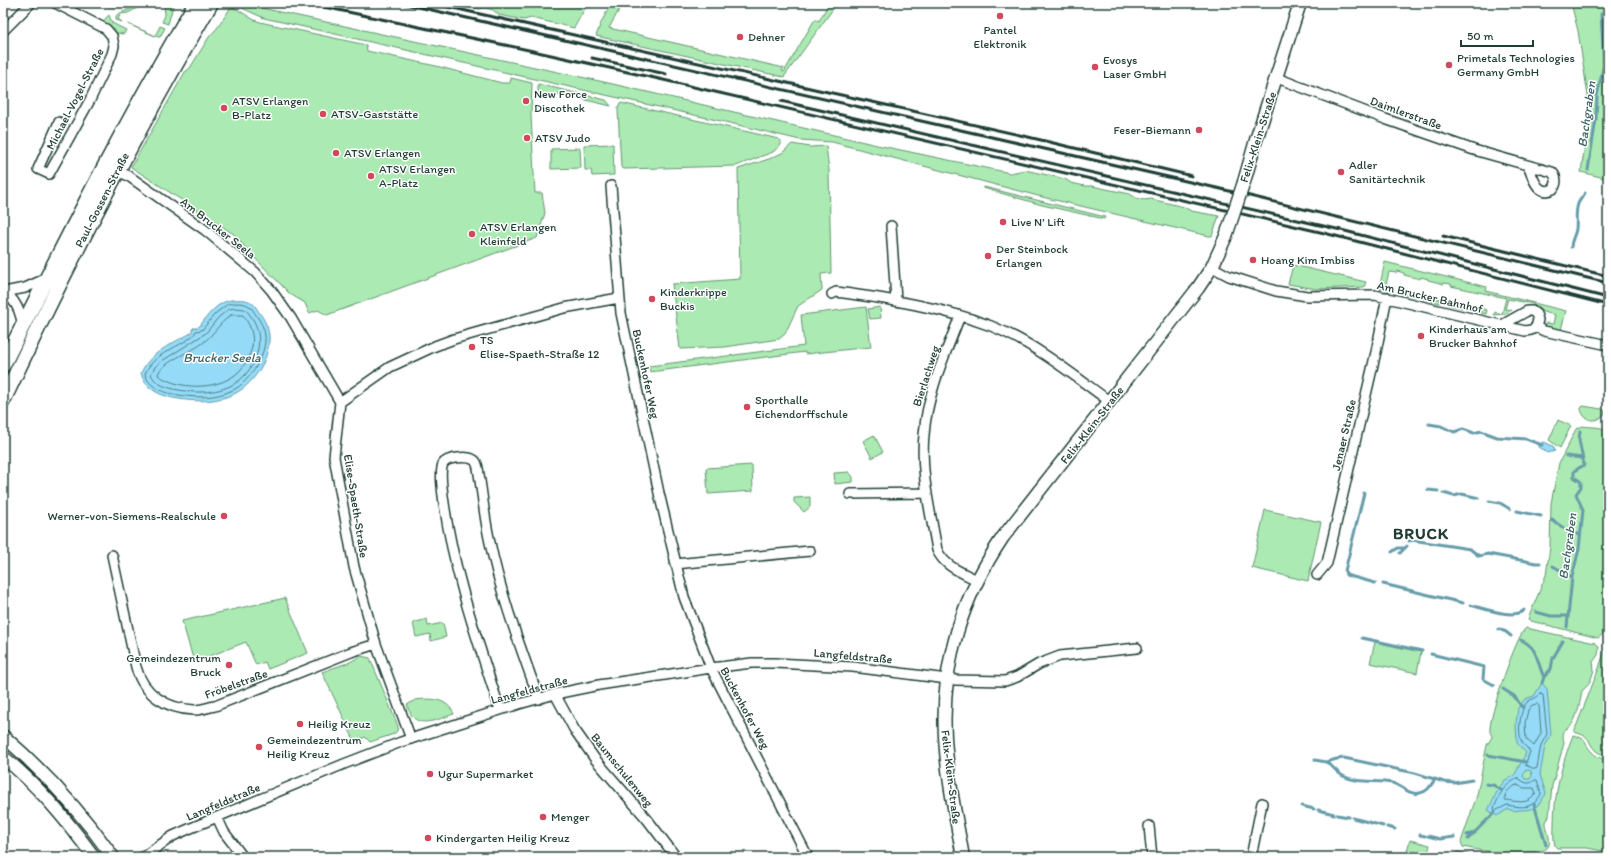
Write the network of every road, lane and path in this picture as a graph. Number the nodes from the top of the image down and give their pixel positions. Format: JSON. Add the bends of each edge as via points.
{"nodes":[{"id":1,"x":31,"y":3,"type":"edge"},
{"id":2,"x":55,"y":3,"type":"edge"},
{"id":3,"x":1300,"y":3,"type":"edge"},
{"id":4,"x":205,"y":4,"type":"edge"},
{"id":5,"x":3,"y":31,"type":"edge"},
{"id":6,"x":1277,"y":78,"type":"junction"},
{"id":7,"x":59,"y":122,"type":"dead end"},
{"id":8,"x":1528,"y":166,"type":"dead end"},
{"id":9,"x":117,"y":170,"type":"junction"},
{"id":10,"x":611,"y":186,"type":"dead end"},
{"id":11,"x":891,"y":226,"type":"dead end"},
{"id":12,"x":1212,"y":267,"type":"junction"},
{"id":13,"x":47,"y":278,"type":"junction"},
{"id":14,"x":3,"y":292,"type":"edge"},
{"id":15,"x":832,"y":294,"type":"dead end"},
{"id":16,"x":619,"y":298,"type":"junction"},
{"id":17,"x":1387,"y":298,"type":"junction"},
{"id":18,"x":896,"y":300,"type":"junction"},
{"id":19,"x":960,"y":316,"type":"junction"},
{"id":20,"x":1502,"y":325,"type":"junction"},
{"id":21,"x":23,"y":326,"type":"junction"},
{"id":22,"x":1536,"y":327,"type":"junction"},
{"id":23,"x":1606,"y":345,"type":"edge"},
{"id":24,"x":3,"y":365,"type":"edge"},
{"id":25,"x":3,"y":401,"type":"edge"},
{"id":26,"x":1109,"y":401,"type":"junction"},
{"id":27,"x":340,"y":402,"type":"junction"},
{"id":28,"x":927,"y":493,"type":"junction"},
{"id":29,"x":850,"y":494,"type":"dead end"},
{"id":30,"x":810,"y":551,"type":"dead end"},
{"id":31,"x":112,"y":555,"type":"dead end"},
{"id":32,"x":675,"y":564,"type":"junction"},
{"id":33,"x":1317,"y":575,"type":"dead end"},
{"id":34,"x":977,"y":580,"type":"junction"},
{"id":35,"x":376,"y":644,"type":"junction"},
{"id":36,"x":1137,"y":648,"type":"dead end"},
{"id":37,"x":711,"y":668,"type":"junction"},
{"id":38,"x":947,"y":680,"type":"junction"},
{"id":39,"x":555,"y":694,"type":"junction"},
{"id":40,"x":539,"y":699,"type":"junction"},
{"id":41,"x":500,"y":710,"type":"junction"},
{"id":42,"x":3,"y":736,"type":"edge"},
{"id":43,"x":411,"y":739,"type":"junction"},
{"id":44,"x":3,"y":757,"type":"edge"},
{"id":45,"x":1262,"y":803,"type":"dead end"},
{"id":46,"x":216,"y":817,"type":"junction"},
{"id":47,"x":1149,"y":826,"type":"dead end"},
{"id":48,"x":94,"y":857,"type":"edge"},
{"id":49,"x":113,"y":857,"type":"edge"},
{"id":50,"x":143,"y":857,"type":"edge"},
{"id":51,"x":242,"y":857,"type":"edge"},
{"id":52,"x":676,"y":857,"type":"edge"},
{"id":53,"x":808,"y":857,"type":"edge"},
{"id":54,"x":963,"y":857,"type":"edge"},
{"id":55,"x":1152,"y":857,"type":"edge"},
{"id":56,"x":1251,"y":857,"type":"edge"}],
"edges":[{"from":1,"to":5,"type":"street"},
{"from":2,"to":7,"type":"street","name":"Michael-Vogel-Straße","via":[[106,29],[112,36],[114,46],[90,100],[49,174],[38,169]]},
{"from":3,"to":6,"type":"street","name":"Felix-Klein-Straße"},
{"from":4,"to":9,"type":"main road","name":"Paul-Gossen-Straße"},
{"from":4,"to":13,"type":"main road","name":"Paul-Gossen-Straße","via":[[135,110]]},
{"from":6,"to":8,"type":"street","name":"Daimlerstraße","via":[[1392,122]]},
{"from":6,"to":12,"type":"street","name":"Felix-Klein-Straße","bridge":true,"via":[[1226,236]]},
{"from":9,"to":25,"type":"main road","name":"Paul-Gossen-Straße"},
{"from":9,"to":27,"type":"street","name":"Am Brucker Seela","via":[[205,230],[255,272],[291,318]]},
{"from":10,"to":16,"type":"street","name":"Buckenhofer Weg"},
{"from":11,"to":18,"type":"street"},
{"from":12,"to":17,"type":"street","name":"Am Brucker Bahnhof","via":[[1235,278],[1276,291],[1307,296],[1375,295]]},
{"from":12,"to":26,"type":"street","name":"Felix-Klein-Straße"},
{"from":13,"to":14,"type":"street","via":[[25,288]]},
{"from":13,"to":21,"type":"main road","name":"Paul-Gossen-Straße"},
{"from":14,"to":21,"type":"street","via":[[17,305]]},
{"from":15,"to":18,"type":"street","via":[[836,292]]},
{"from":16,"to":27,"type":"street","via":[[564,308],[447,341],[390,367]]},
{"from":16,"to":32,"type":"street","name":"Buckenhofer Weg"},
{"from":17,"to":20,"type":"street","name":"Am Brucker Bahnhof"},
{"from":17,"to":33,"type":"street","name":"Jenaer Straße","via":[[1326,562]]},
{"from":18,"to":19,"type":"street"},
{"from":19,"to":26,"type":"street","via":[[991,326],[1014,338],[1059,364]]},
{"from":19,"to":28,"type":"street","name":"Bierlachweg","via":[[936,378],[926,414],[923,437]]},
{"from":20,"to":22,"type":"street","name":"Am Brucker Bahnhof","via":[[1525,330]]},
{"from":20,"to":22,"type":"street","via":[[1527,311],[1536,314]]},
{"from":21,"to":24,"type":"main road","name":"Paul-Gossen-Straße"},
{"from":22,"to":23,"type":"street","name":"Am Brucker Bahnhof"},
{"from":26,"to":34,"type":"street","name":"Felix-Klein-Straße","via":[[1003,537]]},
{"from":27,"to":35,"type":"street","name":"Elise-Spaeth-Straße","via":[[334,457],[354,567]]},
{"from":28,"to":29,"type":"street"},
{"from":28,"to":34,"type":"street","name":"Bierlachweg","via":[[937,550],[942,560]]},
{"from":30,"to":32,"type":"street"},
{"from":31,"to":35,"type":"street","name":"Fröbelstraße","via":[[142,684],[162,702],[177,708],[196,710],[216,706]]},
{"from":32,"to":37,"type":"street","name":"Buckenhofer Weg","via":[[691,618]]},
{"from":34,"to":38,"type":"street","name":"Felix-Klein-Straße","via":[[957,628]]},
{"from":35,"to":43,"type":"street","name":"Elise-Spaeth-Straße"},
{"from":36,"to":38,"type":"street","name":"Langfeldstraße","via":[[1060,656],[1005,681]]},
{"from":37,"to":38,"type":"street","name":"Langfeldstraße","via":[[760,663],[827,665]]},
{"from":37,"to":39,"type":"street","name":"Langfeldstraße"},
{"from":37,"to":53,"type":"street","name":"Buckenhofer Weg"},
{"from":38,"to":54,"type":"street","name":"Felix-Klein-Straße","via":[[945,738]]},
{"from":39,"to":40,"type":"street","name":"Langfeldstraße"},
{"from":39,"to":52,"type":"street","name":"Baumschulenweg","via":[[574,729],[595,759]]},
{"from":40,"to":41,"type":"street","name":"Langfeldstraße"},
{"from":40,"to":41,"type":"street","via":[[497,571],[485,520],[476,461],[470,458],[448,460],[443,463],[441,471],[444,504],[456,564]]},
{"from":41,"to":43,"type":"street","name":"Langfeldstraße"},
{"from":42,"to":49,"type":"street","via":[[67,798]]},
{"from":43,"to":46,"type":"street","name":"Langfeldstraße"},
{"from":44,"to":48,"type":"street","via":[[54,807]]},
{"from":45,"to":56,"type":"street"},
{"from":46,"to":50,"type":"street","name":"Langfeldstraße","via":[[173,836]]},
{"from":46,"to":51,"type":"street"},
{"from":47,"to":55,"type":"street"}]}
